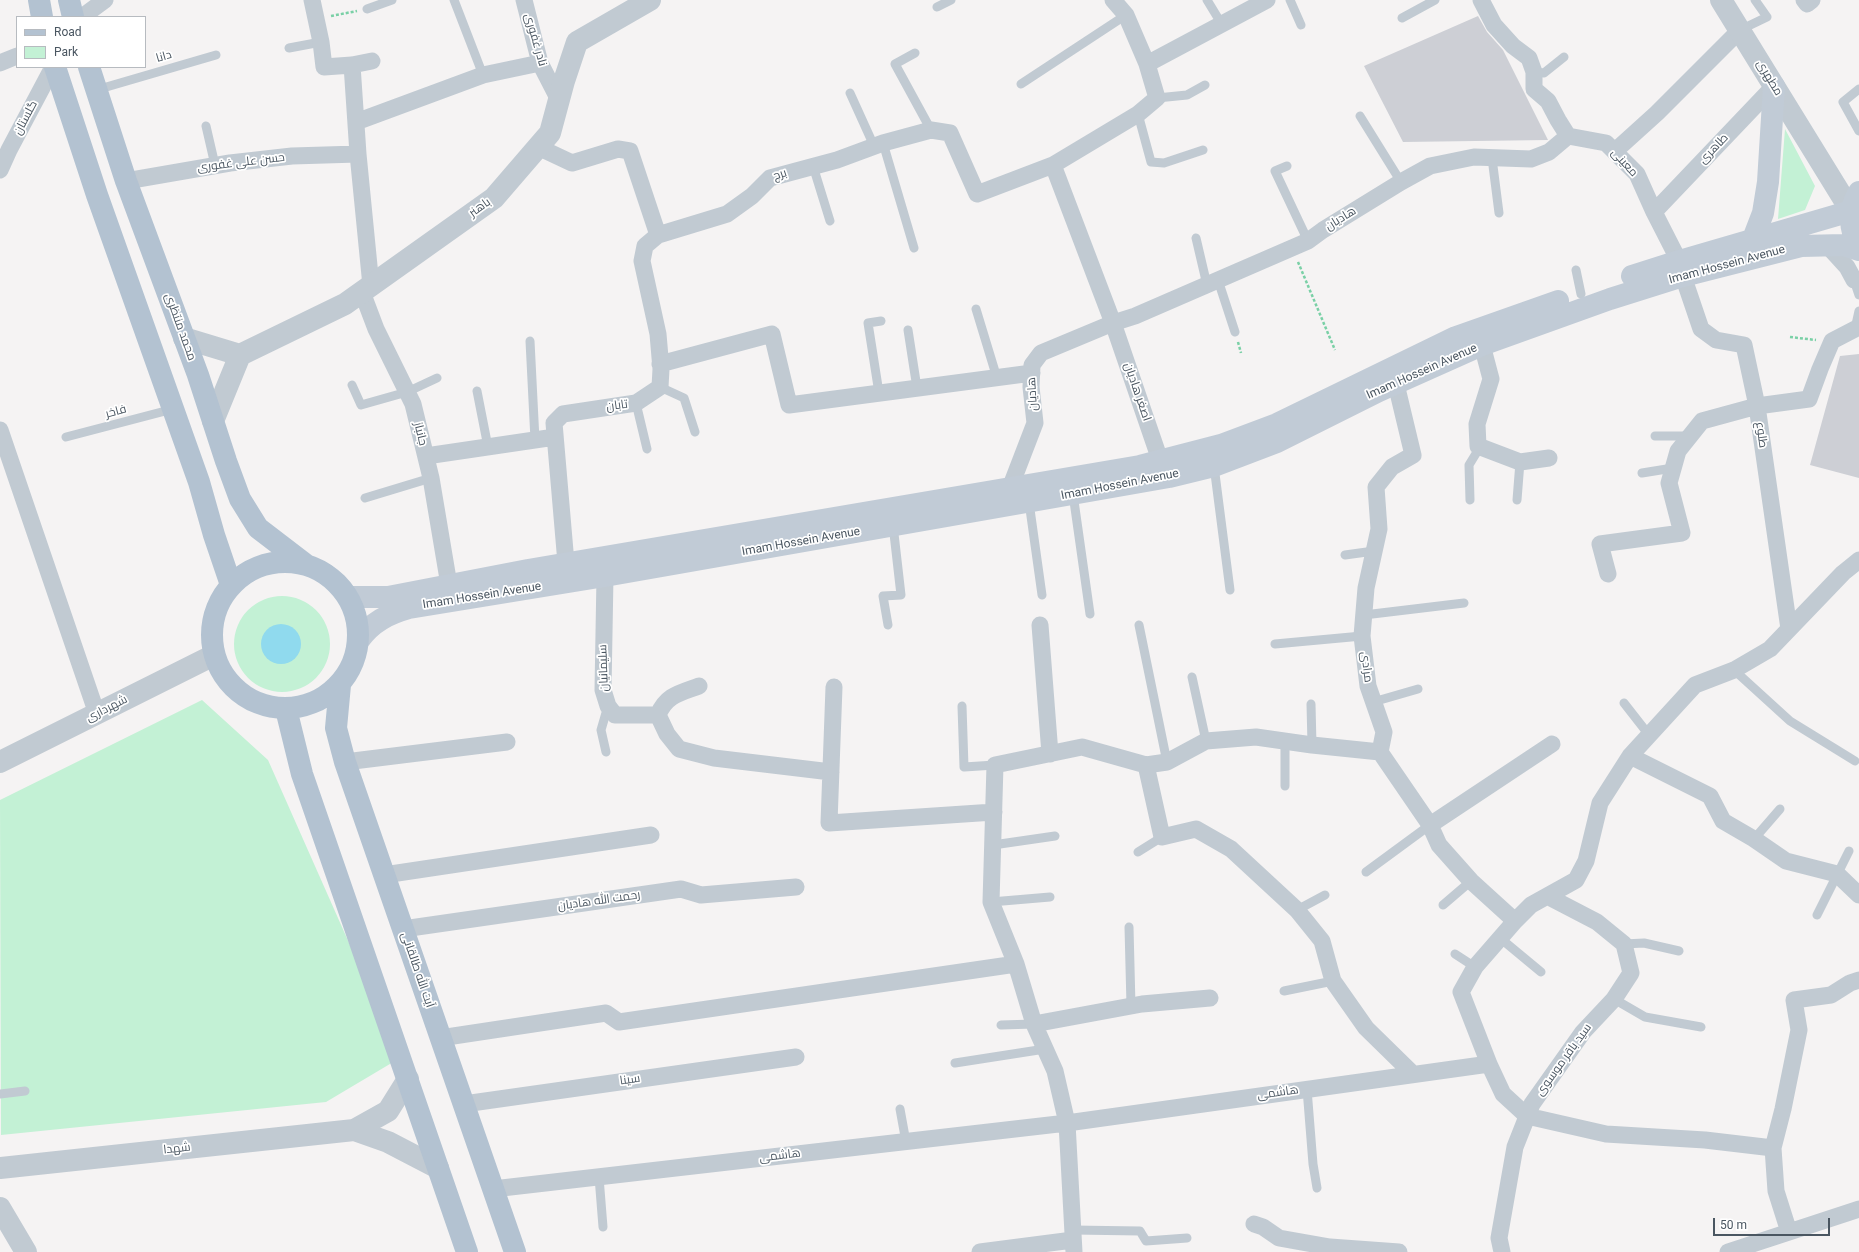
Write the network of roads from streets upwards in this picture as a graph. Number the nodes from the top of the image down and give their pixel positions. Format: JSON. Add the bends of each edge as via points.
{"nodes":[{"id":1,"x":39,"y":0,"type":"edge"},
{"id":2,"x":69,"y":0,"type":"edge"},
{"id":3,"x":105,"y":0,"type":"edge"},
{"id":4,"x":312,"y":0,"type":"edge"},
{"id":5,"x":524,"y":0,"type":"edge"},
{"id":6,"x":650,"y":0,"type":"edge"},
{"id":7,"x":1114,"y":0,"type":"edge"},
{"id":8,"x":1267,"y":0,"type":"edge"},
{"id":9,"x":1481,"y":0,"type":"edge"},
{"id":10,"x":1721,"y":0,"type":"edge"},
{"id":11,"x":1804,"y":0,"type":"edge"},
{"id":12,"x":1812,"y":0,"type":"edge"},
{"id":13,"x":42,"y":16,"type":"edge"},
{"id":14,"x":73,"y":16,"type":"edge"},
{"id":15,"x":83,"y":16,"type":"edge"},
{"id":16,"x":1740,"y":30,"type":"junction"},
{"id":17,"x":16,"y":56,"type":"edge"},
{"id":18,"x":372,"y":61,"type":"dead end"},
{"id":19,"x":0,"y":63,"type":"edge"},
{"id":20,"x":540,"y":63,"type":"junction"},
{"id":21,"x":1147,"y":64,"type":"junction"},
{"id":22,"x":352,"y":65,"type":"junction"},
{"id":23,"x":53,"y":68,"type":"edge"},
{"id":24,"x":54,"y":68,"type":"edge"},
{"id":25,"x":89,"y":68,"type":"edge"},
{"id":26,"x":1774,"y":86,"type":"junction"},
{"id":27,"x":559,"y":100,"type":"junction"},
{"id":28,"x":356,"y":122,"type":"junction"},
{"id":29,"x":1568,"y":136,"type":"junction"},
{"id":30,"x":538,"y":147,"type":"junction"},
{"id":31,"x":1615,"y":151,"type":"junction"},
{"id":32,"x":358,"y":154,"type":"junction"},
{"id":33,"x":1053,"y":165,"type":"junction"},
{"id":34,"x":0,"y":170,"type":"edge"},
{"id":35,"x":126,"y":181,"type":"junction"},
{"id":36,"x":1856,"y":200,"type":"edge"},
{"id":37,"x":1654,"y":212,"type":"junction"},
{"id":38,"x":658,"y":235,"type":"junction"},
{"id":39,"x":1753,"y":239,"type":"junction"},
{"id":40,"x":1826,"y":244,"type":"junction"},
{"id":41,"x":1859,"y":246,"type":"edge"},
{"id":42,"x":1859,"y":250,"type":"edge"},
{"id":43,"x":1681,"y":268,"type":"junction"},
{"id":44,"x":1857,"y":285,"type":"edge"},
{"id":45,"x":366,"y":289,"type":"junction"},
{"id":46,"x":1113,"y":323,"type":"junction"},
{"id":47,"x":1857,"y":328,"type":"edge"},
{"id":48,"x":184,"y":338,"type":"junction"},
{"id":49,"x":1482,"y":345,"type":"junction"},
{"id":50,"x":240,"y":355,"type":"junction"},
{"id":51,"x":660,"y":364,"type":"junction"},
{"id":52,"x":1032,"y":373,"type":"junction"},
{"id":53,"x":1396,"y":384,"type":"junction"},
{"id":54,"x":1757,"y":406,"type":"junction"},
{"id":55,"x":213,"y":421,"type":"junction"},
{"id":56,"x":0,"y":430,"type":"edge"},
{"id":57,"x":555,"y":437,"type":"junction"},
{"id":58,"x":426,"y":456,"type":"junction"},
{"id":59,"x":1548,"y":458,"type":"dead end"},
{"id":60,"x":1160,"y":460,"type":"junction"},
{"id":61,"x":1017,"y":498,"type":"junction"},
{"id":62,"x":1859,"y":560,"type":"edge"},
{"id":63,"x":566,"y":563,"type":"junction"},
{"id":64,"x":305,"y":564,"type":"junction"},
{"id":65,"x":1608,"y":574,"type":"dead end"},
{"id":66,"x":605,"y":576,"type":"junction"},
{"id":67,"x":231,"y":585,"type":"junction"},
{"id":68,"x":449,"y":585,"type":"junction"},
{"id":69,"x":349,"y":597,"type":"junction"},
{"id":70,"x":1040,"y":625,"type":"dead end"},
{"id":71,"x":1788,"y":629,"type":"junction"},
{"id":72,"x":359,"y":640,"type":"junction"},
{"id":73,"x":214,"y":655,"type":"junction"},
{"id":74,"x":340,"y":685,"type":"junction"},
{"id":75,"x":699,"y":686,"type":"dead end"},
{"id":76,"x":834,"y":687,"type":"dead end"},
{"id":77,"x":286,"y":709,"type":"junction"},
{"id":78,"x":97,"y":714,"type":"junction"},
{"id":79,"x":658,"y":715,"type":"junction"},
{"id":80,"x":507,"y":742,"type":"dead end"},
{"id":81,"x":1552,"y":744,"type":"dead end"},
{"id":82,"x":1380,"y":752,"type":"junction"},
{"id":83,"x":1050,"y":754,"type":"junction"},
{"id":84,"x":1630,"y":756,"type":"junction"},
{"id":85,"x":2,"y":757,"type":"edge"},
{"id":86,"x":345,"y":762,"type":"junction"},
{"id":87,"x":1146,"y":765,"type":"junction"},
{"id":88,"x":831,"y":772,"type":"junction"},
{"id":89,"x":994,"y":812,"type":"junction"},
{"id":90,"x":1430,"y":825,"type":"junction"},
{"id":91,"x":651,"y":835,"type":"dead end"},
{"id":92,"x":384,"y":874,"type":"junction"},
{"id":93,"x":796,"y":887,"type":"dead end"},
{"id":94,"x":1859,"y":895,"type":"edge"},
{"id":95,"x":1547,"y":896,"type":"junction"},
{"id":96,"x":1515,"y":921,"type":"junction"},
{"id":97,"x":403,"y":929,"type":"junction"},
{"id":98,"x":1016,"y":964,"type":"junction"},
{"id":99,"x":1859,"y":980,"type":"edge"},
{"id":100,"x":1210,"y":998,"type":"dead end"},
{"id":101,"x":1034,"y":1024,"type":"junction"},
{"id":102,"x":440,"y":1038,"type":"junction"},
{"id":103,"x":796,"y":1057,"type":"dead end"},
{"id":104,"x":1489,"y":1064,"type":"junction"},
{"id":105,"x":1413,"y":1074,"type":"junction"},
{"id":106,"x":408,"y":1079,"type":"junction"},
{"id":107,"x":464,"y":1104,"type":"junction"},
{"id":108,"x":1527,"y":1116,"type":"junction"},
{"id":109,"x":1067,"y":1123,"type":"junction"},
{"id":110,"x":354,"y":1130,"type":"junction"},
{"id":111,"x":1772,"y":1148,"type":"junction"},
{"id":112,"x":0,"y":1168,"type":"edge"},
{"id":113,"x":438,"y":1168,"type":"junction"},
{"id":114,"x":493,"y":1189,"type":"junction"},
{"id":115,"x":0,"y":1208,"type":"edge"},
{"id":116,"x":1859,"y":1209,"type":"edge"},
{"id":117,"x":1254,"y":1224,"type":"dead end"},
{"id":118,"x":1789,"y":1232,"type":"junction"},
{"id":119,"x":1073,"y":1241,"type":"edge"},
{"id":120,"x":26,"y":1252,"type":"edge"},
{"id":121,"x":468,"y":1252,"type":"edge"},
{"id":122,"x":515,"y":1252,"type":"edge"},
{"id":123,"x":980,"y":1252,"type":"edge"},
{"id":124,"x":1399,"y":1252,"type":"edge"},
{"id":125,"x":1502,"y":1252,"type":"edge"},
{"id":126,"x":1728,"y":1252,"type":"edge"}],
"edges":[{"from":1,"to":13,"type":"main road"},
{"from":2,"to":14,"type":"main road"},
{"from":3,"to":15,"type":"street"},
{"from":4,"to":22,"type":"street","via":[[322,42],[324,66]]},
{"from":5,"to":20,"type":"street","name":"نادر غفوری"},
{"from":6,"to":27,"type":"street","name":"باهنر","via":[[577,42]]},
{"from":7,"to":21,"type":"street","via":[[1126,15]]},
{"from":8,"to":21,"type":"street"},
{"from":9,"to":29,"type":"street","via":[[1494,25],[1513,46],[1529,58],[1534,72],[1534,89],[1548,101]]},
{"from":10,"to":16,"type":"street","name":"مطهری"},
{"from":11,"to":12,"type":"street","via":[[1807,4]]},
{"from":16,"to":26,"type":"street","name":"مطهری"},
{"from":16,"to":31,"type":"street"},
{"from":17,"to":19,"type":"street"},
{"from":18,"to":22,"type":"street"},
{"from":20,"to":27,"type":"street","name":"نادر غفوری"},
{"from":20,"to":28,"type":"street","via":[[483,75]]},
{"from":21,"to":33,"type":"street","via":[[1157,98],[1138,114]]},
{"from":22,"to":28,"type":"street","name":"جانباز"},
{"from":23,"to":34,"type":"street","name":"گلستان","via":[[8,150]]},
{"from":24,"to":67,"type":"main road","via":[[199,482]]},
{"from":25,"to":35,"type":"main road","name":"محمد منتظری"},
{"from":26,"to":36,"type":"street","name":"مطهری","via":[[1816,156]]},
{"from":26,"to":37,"type":"street","name":"طاهری"},
{"from":26,"to":39,"type":"main road","via":[[1768,182],[1763,213]]},
{"from":27,"to":30,"type":"street","name":"باهنر","via":[[550,133]]},
{"from":28,"to":32,"type":"street","name":"جانباز"},
{"from":29,"to":31,"type":"street","name":"معینی","via":[[1606,143]]},
{"from":29,"to":46,"type":"street","name":"هادیان","via":[[1549,152],[1531,159],[1474,157],[1430,166],[1308,241],[1135,316]]},
{"from":30,"to":38,"type":"street","via":[[572,163],[618,149],[630,151]]},
{"from":30,"to":45,"type":"street","name":"باهنر","via":[[494,198]]},
{"from":31,"to":37,"type":"street","name":"معینی","via":[[1637,174]]},
{"from":32,"to":35,"type":"street","name":"حسن علی غفوری","via":[[292,156],[215,165]]},
{"from":32,"to":45,"type":"street","name":"جانباز"},
{"from":33,"to":38,"type":"street","name":"برج","via":[[977,194],[950,133],[931,130],[770,178],[752,196],[727,214]]},
{"from":33,"to":46,"type":"street"},
{"from":35,"to":48,"type":"main road","name":"محمد منتظری"},
{"from":36,"to":39,"type":"main road","name":"Imam Hossein Avenue"},
{"from":36,"to":41,"type":"main road","via":[[1853,233]]},
{"from":37,"to":43,"type":"street","name":"معینی"},
{"from":38,"to":51,"type":"street","via":[[645,246],[642,261],[658,334]]},
{"from":39,"to":43,"type":"main road","name":"Imam Hossein Avenue"},
{"from":40,"to":42,"type":"main road","name":"Imam Hossein Avenue","via":[[1844,245]]},
{"from":40,"to":43,"type":"main road","name":"Imam Hossein Avenue","via":[[1801,246]]},
{"from":40,"to":44,"type":"street","via":[[1847,267]]},
{"from":43,"to":49,"type":"main road","name":"Imam Hossein Avenue","via":[[1591,305]]},
{"from":43,"to":54,"type":"street","name":"طلوع","via":[[1701,329],[1716,340],[1744,345]]},
{"from":43,"to":60,"type":"main road","name":"Imam Hossein Avenue","via":[[1581,294],[1456,337],[1277,424],[1220,445]]},
{"from":45,"to":50,"type":"street","name":"باهنر","via":[[345,304]]},
{"from":45,"to":58,"type":"street","name":"جانباز","via":[[376,329],[413,404]]},
{"from":46,"to":52,"type":"street","name":"هادیان","via":[[1042,353],[1032,365]]},
{"from":46,"to":60,"type":"street","name":"اصغر هادیان"},
{"from":47,"to":54,"type":"street","via":[[1832,341],[1809,399]]},
{"from":48,"to":50,"type":"street"},
{"from":48,"to":55,"type":"main road","name":"محمد منتظری"},
{"from":49,"to":53,"type":"main road","name":"Imam Hossein Avenue"},
{"from":49,"to":59,"type":"street","via":[[1491,379],[1477,424],[1478,446],[1520,462]]},
{"from":50,"to":55,"type":"street"},
{"from":51,"to":52,"type":"street","via":[[772,334],[789,405]]},
{"from":51,"to":57,"type":"street","name":"تابان","via":[[660,387],[636,403],[563,414],[554,423]]},
{"from":52,"to":61,"type":"street","name":"هادیان","via":[[1034,423]]},
{"from":53,"to":61,"type":"main road","name":"Imam Hossein Avenue","via":[[1277,442],[1214,466],[1169,477],[1073,494]]},
{"from":53,"to":82,"type":"street","name":"مرادی","via":[[1413,455],[1392,467],[1376,487],[1379,529],[1366,588],[1362,636],[1368,686],[1384,732]]},
{"from":54,"to":65,"type":"street","via":[[1702,421],[1678,451],[1669,483],[1682,533],[1600,544]]},
{"from":54,"to":71,"type":"street","name":"طلوع"},
{"from":55,"to":64,"type":"main road","name":"محمد منتظری","via":[[240,499],[258,528]]},
{"from":56,"to":78,"type":"street"},
{"from":57,"to":58,"type":"street"},
{"from":57,"to":63,"type":"street","name":"تابان"},
{"from":58,"to":68,"type":"street","name":"جانباز"},
{"from":60,"to":61,"type":"main road","name":"Imam Hossein Avenue"},
{"from":61,"to":63,"type":"main road","name":"Imam Hossein Avenue"},
{"from":61,"to":66,"type":"main road","name":"Imam Hossein Avenue","via":[[893,526]]},
{"from":62,"to":71,"type":"street"},
{"from":63,"to":68,"type":"main road","name":"Imam Hossein Avenue"},
{"from":64,"to":67,"type":"main road","via":[[265,564]]},
{"from":64,"to":69,"type":"main road","via":[[335,581]]},
{"from":66,"to":72,"type":"main road","name":"Imam Hossein Avenue","via":[[409,608],[378,620]]},
{"from":66,"to":79,"type":"street","name":"سلیمانیان","via":[[603,690],[608,706],[615,715]]},
{"from":67,"to":73,"type":"main road","via":[[218,606],[213,624]]},
{"from":68,"to":69,"type":"main road","name":"Imam Hossein Avenue","via":[[388,597]]},
{"from":69,"to":72,"type":"main road","via":[[356,614]]},
{"from":70,"to":83,"type":"street"},
{"from":71,"to":84,"type":"street","via":[[1770,649],[1734,670],[1696,685]]},
{"from":72,"to":74,"type":"main road","via":[[358,652],[351,670]]},
{"from":73,"to":77,"type":"main road","via":[[222,673],[233,688],[249,700],[267,707]]},
{"from":73,"to":78,"type":"street","name":"شهرداری"},
{"from":74,"to":77,"type":"main road","via":[[324,698],[306,706]]},
{"from":74,"to":86,"type":"main road","name":"آیت الله طالقانی","via":[[336,728]]},
{"from":75,"to":79,"type":"street","via":[[673,695],[662,704]]},
{"from":76,"to":88,"type":"street"},
{"from":77,"to":106,"type":"main road","via":[[302,774]]},
{"from":78,"to":85,"type":"street","name":"شهرداری"},
{"from":79,"to":88,"type":"street","via":[[678,750],[714,758]]},
{"from":80,"to":86,"type":"street"},
{"from":81,"to":90,"type":"street"},
{"from":82,"to":87,"type":"street","via":[[1256,737],[1206,742],[1167,762]]},
{"from":82,"to":90,"type":"street"},
{"from":83,"to":87,"type":"street","via":[[1082,747]]},
{"from":83,"to":89,"type":"street","via":[[995,765]]},
{"from":84,"to":94,"type":"street","via":[[1710,796],[1723,821],[1786,861],[1837,874]]},
{"from":84,"to":95,"type":"street","via":[[1600,803],[1586,861],[1576,880]]},
{"from":86,"to":92,"type":"main road","name":"آیت الله طالقانی"},
{"from":87,"to":105,"type":"street","via":[[1162,837],[1196,829],[1231,849],[1297,910],[1322,940],[1333,981],[1366,1028]]},
{"from":88,"to":89,"type":"street","via":[[829,823]]},
{"from":89,"to":98,"type":"street","via":[[991,902]]},
{"from":90,"to":96,"type":"street","via":[[1439,845],[1471,881]]},
{"from":91,"to":92,"type":"street"},
{"from":92,"to":97,"type":"main road","name":"آیت الله طالقانی"},
{"from":93,"to":97,"type":"street","name":"رحمت الله هادیان","via":[[701,895],[681,889]]},
{"from":95,"to":96,"type":"street"},
{"from":95,"to":108,"type":"street","name":"سید باقر موسوی","via":[[1597,922],[1624,944],[1631,973],[1614,999],[1582,1032],[1532,1104]]},
{"from":96,"to":104,"type":"street","via":[[1476,967],[1461,992]]},
{"from":97,"to":102,"type":"main road","name":"آیت الله طالقانی"},
{"from":98,"to":101,"type":"street"},
{"from":98,"to":102,"type":"street","via":[[619,1022],[606,1013]]},
{"from":99,"to":111,"type":"street","via":[[1831,995],[1794,1000],[1799,1030],[1783,1109]]},
{"from":100,"to":101,"type":"street","via":[[1131,1006]]},
{"from":101,"to":109,"type":"street","via":[[1055,1071]]},
{"from":102,"to":107,"type":"main road","name":"آیت الله طالقانی"},
{"from":103,"to":107,"type":"street","name":"سینا"},
{"from":104,"to":105,"type":"street","name":"هاشمی"},
{"from":104,"to":108,"type":"street","via":[[1503,1094]]},
{"from":105,"to":109,"type":"street","name":"هاشمی"},
{"from":106,"to":110,"type":"street","via":[[388,1111]]},
{"from":106,"to":113,"type":"main road"},
{"from":107,"to":114,"type":"main road","name":"آیت الله طالقانی"},
{"from":108,"to":111,"type":"street","via":[[1606,1134],[1705,1140]]},
{"from":108,"to":125,"type":"street","name":"سید باقر موسوی","via":[[1515,1147],[1499,1238]]},
{"from":109,"to":114,"type":"street","name":"هاشمی"},
{"from":109,"to":119,"type":"street"},
{"from":110,"to":112,"type":"street","name":"شهدا"},
{"from":110,"to":113,"type":"street","via":[[388,1142]]},
{"from":111,"to":118,"type":"street","via":[[1776,1191]]},
{"from":113,"to":121,"type":"main road"},
{"from":114,"to":122,"type":"main road","name":"آیت الله طالقانی"},
{"from":115,"to":120,"type":"street"},
{"from":116,"to":118,"type":"street"},
{"from":117,"to":124,"type":"street","via":[[1279,1238],[1330,1247]]},
{"from":118,"to":126,"type":"street"},
{"from":119,"to":123,"type":"street"}]}
